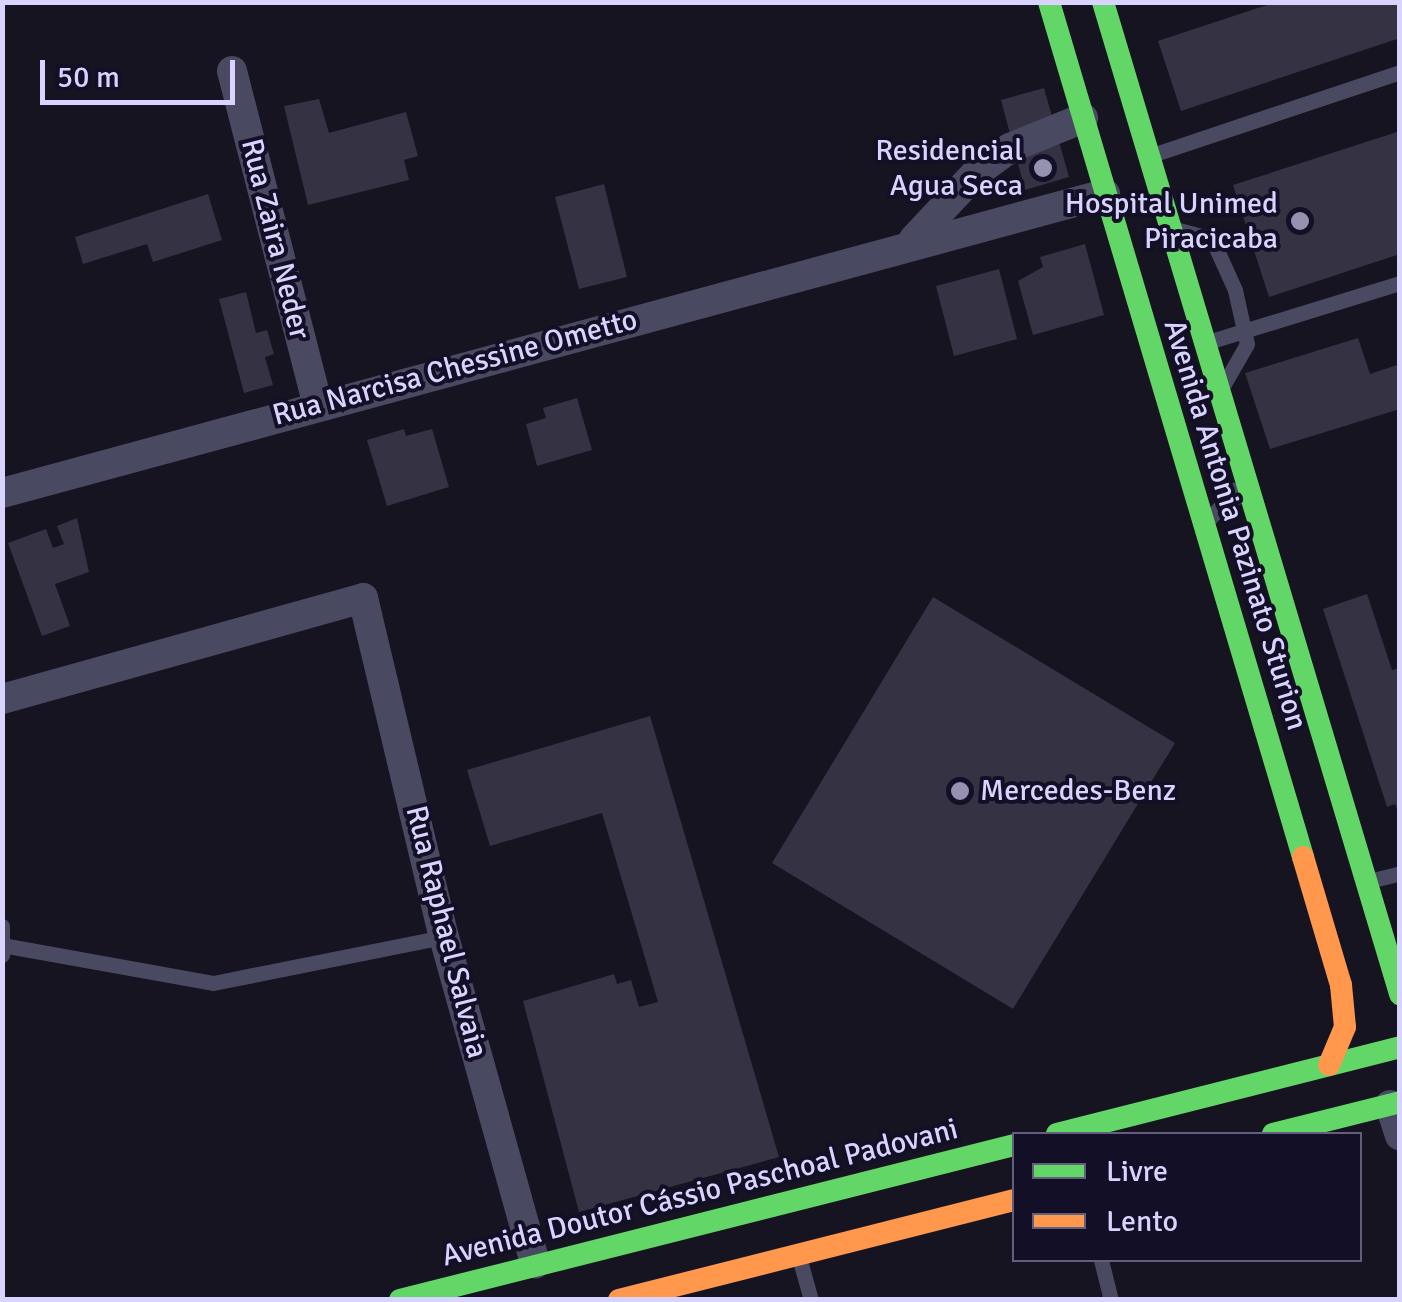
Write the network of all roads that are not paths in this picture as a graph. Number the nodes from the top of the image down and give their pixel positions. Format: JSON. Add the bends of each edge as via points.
{"nodes":[{"id":1,"x":1049,"y":2,"type":"edge"},
{"id":2,"x":1104,"y":2,"type":"edge"},
{"id":3,"x":232,"y":71,"type":"dead end"},
{"id":4,"x":1400,"y":72,"type":"edge"},
{"id":5,"x":1083,"y":118,"type":"junction"},
{"id":6,"x":1148,"y":156,"type":"junction"},
{"id":7,"x":1105,"y":194,"type":"junction"},
{"id":8,"x":1168,"y":227,"type":"junction"},
{"id":9,"x":908,"y":244,"type":"junction"},
{"id":10,"x":1400,"y":283,"type":"edge"},
{"id":11,"x":1245,"y":331,"type":"junction"},
{"id":12,"x":1202,"y":344,"type":"junction"},
{"id":13,"x":1217,"y":396,"type":"junction"},
{"id":14,"x":1167,"y":405,"type":"junction"},
{"id":15,"x":318,"y":406,"type":"junction"},
{"id":16,"x":2,"y":493,"type":"edge"},
{"id":17,"x":1232,"y":494,"type":"junction"},
{"id":18,"x":1204,"y":527,"type":"junction"},
{"id":19,"x":1244,"y":564,"type":"dead end"},
{"id":20,"x":1260,"y":616,"type":"dead end"},
{"id":21,"x":1290,"y":635,"type":"junction"},
{"id":22,"x":2,"y":699,"type":"edge"},
{"id":23,"x":1400,"y":873,"type":"edge"},
{"id":24,"x":1365,"y":882,"type":"junction"},
{"id":25,"x":2,"y":926,"type":"edge"},
{"id":26,"x":444,"y":937,"type":"junction"},
{"id":27,"x":4,"y":948,"type":"edge"},
{"id":28,"x":1400,"y":994,"type":"edge"},
{"id":29,"x":1400,"y":1046,"type":"edge"},
{"id":30,"x":1329,"y":1065,"type":"junction"},
{"id":31,"x":1395,"y":1103,"type":"edge"},
{"id":32,"x":1065,"y":1132,"type":"edge"},
{"id":33,"x":1281,"y":1132,"type":"edge"},
{"id":34,"x":1400,"y":1135,"type":"edge"},
{"id":35,"x":1012,"y":1146,"type":"edge"},
{"id":36,"x":934,"y":1166,"type":"junction"},
{"id":37,"x":1012,"y":1200,"type":"edge"},
{"id":38,"x":938,"y":1219,"type":"junction"},
{"id":39,"x":798,"y":1254,"type":"junction"},
{"id":40,"x":1102,"y":1262,"type":"edge"},
{"id":41,"x":535,"y":1264,"type":"junction"},
{"id":42,"x":400,"y":1300,"type":"edge"},
{"id":43,"x":619,"y":1300,"type":"edge"},
{"id":44,"x":811,"y":1300,"type":"edge"},
{"id":45,"x":1111,"y":1300,"type":"edge"}],
"edges":[{"from":1,"to":5,"type":"main road","name":"Avenida Antonia Pazinato Sturion"},
{"from":2,"to":6,"type":"main road","name":"Avenida Antonia Pazinato Sturion"},
{"from":3,"to":15,"type":"street","name":"Rua Zaira Neder"},
{"from":4,"to":6,"type":"lane"},
{"from":5,"to":7,"type":"main road","name":"Avenida Antonia Pazinato Sturion"},
{"from":5,"to":9,"type":"street","name":"Rua Narcisa Chessine Ometto","via":[[998,156]]},
{"from":6,"to":8,"type":"main road","name":"Avenida Antonia Pazinato Sturion"},
{"from":7,"to":9,"type":"street","name":"Rua Narcisa Chessine Ometto"},
{"from":7,"to":14,"type":"main road","name":"Avenida Antonia Pazinato Sturion"},
{"from":8,"to":11,"type":"lane","via":[[1212,239],[1223,253]]},
{"from":8,"to":12,"type":"main road","name":"Avenida Antonia Pazinato Sturion"},
{"from":9,"to":15,"type":"street","name":"Rua Narcisa Chessine Ometto"},
{"from":10,"to":11,"type":"lane"},
{"from":11,"to":12,"type":"lane"},
{"from":11,"to":13,"type":"lane","via":[[1247,344]]},
{"from":12,"to":13,"type":"main road","name":"Avenida Antonia Pazinato Sturion"},
{"from":13,"to":17,"type":"main road","name":"Avenida Antonia Pazinato Sturion"},
{"from":14,"to":17,"type":"main road","via":[[1204,428]]},
{"from":14,"to":18,"type":"main road","name":"Avenida Antonia Pazinato Sturion"},
{"from":15,"to":16,"type":"street","name":"Rua Narcisa Chessine Ometto"},
{"from":17,"to":18,"type":"lane"},
{"from":17,"to":19,"type":"main road"},
{"from":17,"to":21,"type":"main road","name":"Avenida Antonia Pazinato Sturion"},
{"from":18,"to":30,"type":"main road","name":"Avenida Antonia Pazinato Sturion","via":[[1341,985],[1345,1027]]},
{"from":20,"to":21,"type":"main road"},
{"from":21,"to":24,"type":"main road","name":"Avenida Antonia Pazinato Sturion"},
{"from":22,"to":26,"type":"street","name":"Rua Raphael Salvaia","via":[[363,598]]},
{"from":23,"to":24,"type":"lane"},
{"from":24,"to":28,"type":"main road","name":"Avenida Antonia Pazinato Sturion"},
{"from":25,"to":27,"type":"lane"},
{"from":26,"to":27,"type":"lane","via":[[213,982]]},
{"from":26,"to":41,"type":"street","name":"Rua Raphael Salvaia"},
{"from":29,"to":30,"type":"main road"},
{"from":30,"to":32,"type":"main road"},
{"from":31,"to":33,"type":"main road"},
{"from":31,"to":34,"type":"street"},
{"from":35,"to":36,"type":"main road","name":"Avenida Doutor Cássio Paschoal Padovani"},
{"from":36,"to":38,"type":"main road","via":[[904,1186],[901,1201]]},
{"from":36,"to":41,"type":"main road","name":"Avenida Doutor Cássio Paschoal Padovani"},
{"from":37,"to":38,"type":"main road"},
{"from":38,"to":39,"type":"main road"},
{"from":39,"to":43,"type":"main road"},
{"from":39,"to":44,"type":"lane"},
{"from":40,"to":45,"type":"lane"},
{"from":41,"to":42,"type":"main road","name":"Avenida Doutor Cássio Paschoal Padovani"}]}
